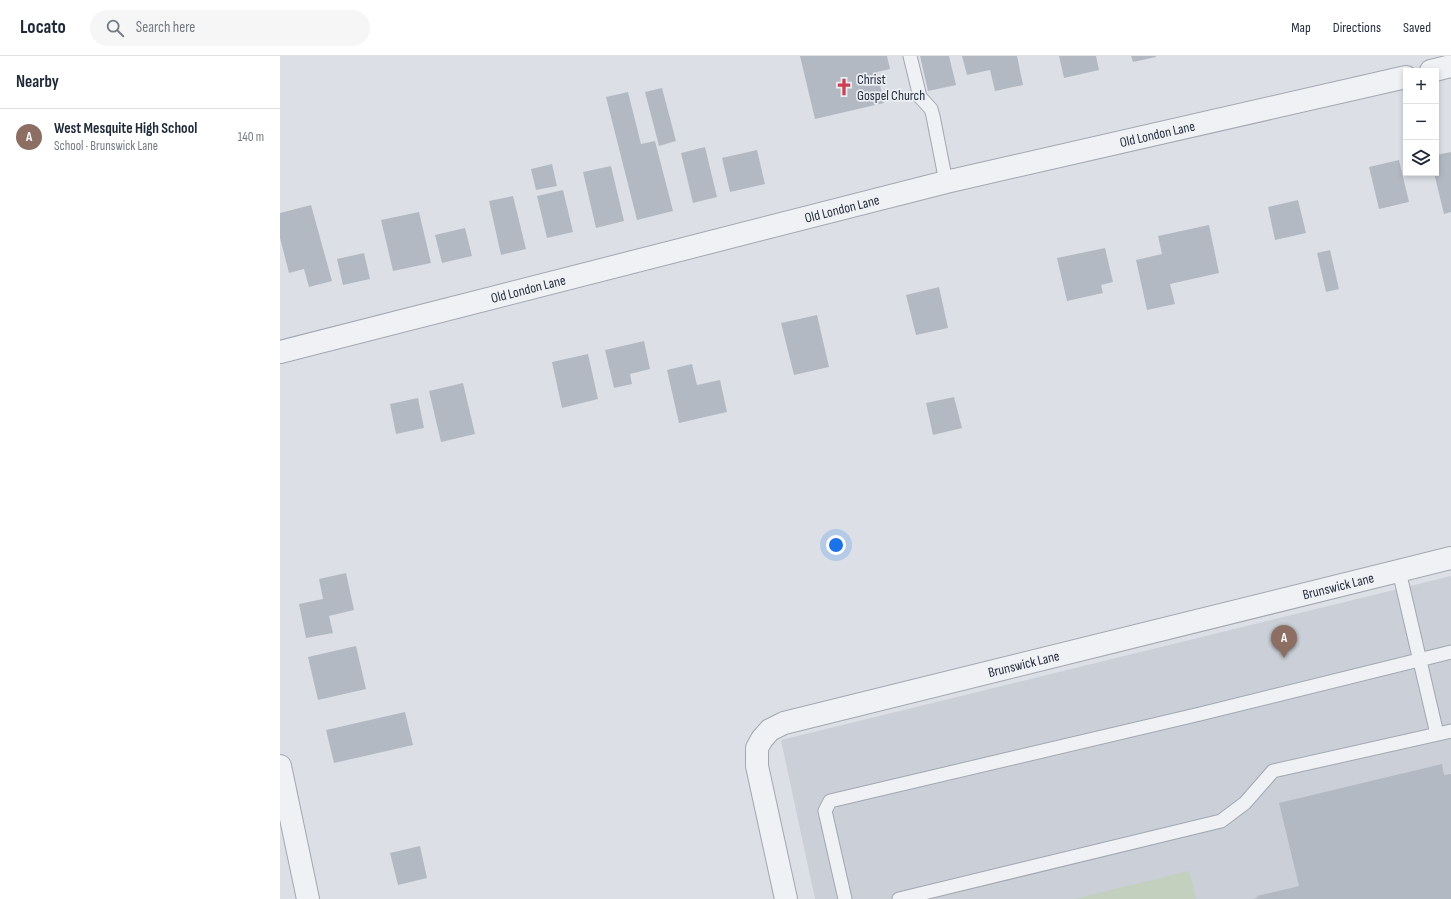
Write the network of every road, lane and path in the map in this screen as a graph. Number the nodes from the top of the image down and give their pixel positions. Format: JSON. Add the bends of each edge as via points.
{"nodes":[{"id":1,"x":910,"y":56,"type":"edge"},
{"id":2,"x":1451,"y":66,"type":"edge"},
{"id":3,"x":1439,"y":69,"type":"edge"},
{"id":4,"x":1403,"y":78,"type":"edge"},
{"id":5,"x":946,"y":182,"type":"junction"},
{"id":6,"x":280,"y":352,"type":"edge"},
{"id":7,"x":1451,"y":558,"type":"edge"},
{"id":8,"x":1400,"y":571,"type":"junction"},
{"id":9,"x":1451,"y":652,"type":"edge"},
{"id":10,"x":1420,"y":660,"type":"junction"},
{"id":11,"x":1451,"y":731,"type":"edge"},
{"id":12,"x":1437,"y":734,"type":"junction"},
{"id":13,"x":280,"y":766,"type":"edge"},
{"id":14,"x":308,"y":899,"type":"edge"},
{"id":15,"x":786,"y":899,"type":"edge"},
{"id":16,"x":845,"y":899,"type":"edge"},
{"id":17,"x":899,"y":899,"type":"edge"}],
"edges":[{"from":1,"to":5,"type":"lane","via":[[920,97],[931,109],[933,116]]},
{"from":2,"to":3,"type":"street"},
{"from":4,"to":5,"type":"street","name":"Old London Lane"},
{"from":5,"to":6,"type":"street","name":"Old London Lane"},
{"from":7,"to":8,"type":"street","name":"Brunswick Lane"},
{"from":8,"to":10,"type":"lane"},
{"from":8,"to":15,"type":"street","name":"Brunswick Lane","via":[[784,723],[770,730],[757,748],[756,766]]},
{"from":9,"to":10,"type":"lane"},
{"from":10,"to":12,"type":"lane"},
{"from":10,"to":16,"type":"lane","via":[[830,801],[826,811]]},
{"from":11,"to":12,"type":"lane"},
{"from":12,"to":17,"type":"lane","via":[[1273,771],[1245,803],[1221,821]]},
{"from":13,"to":14,"type":"street"}]}
